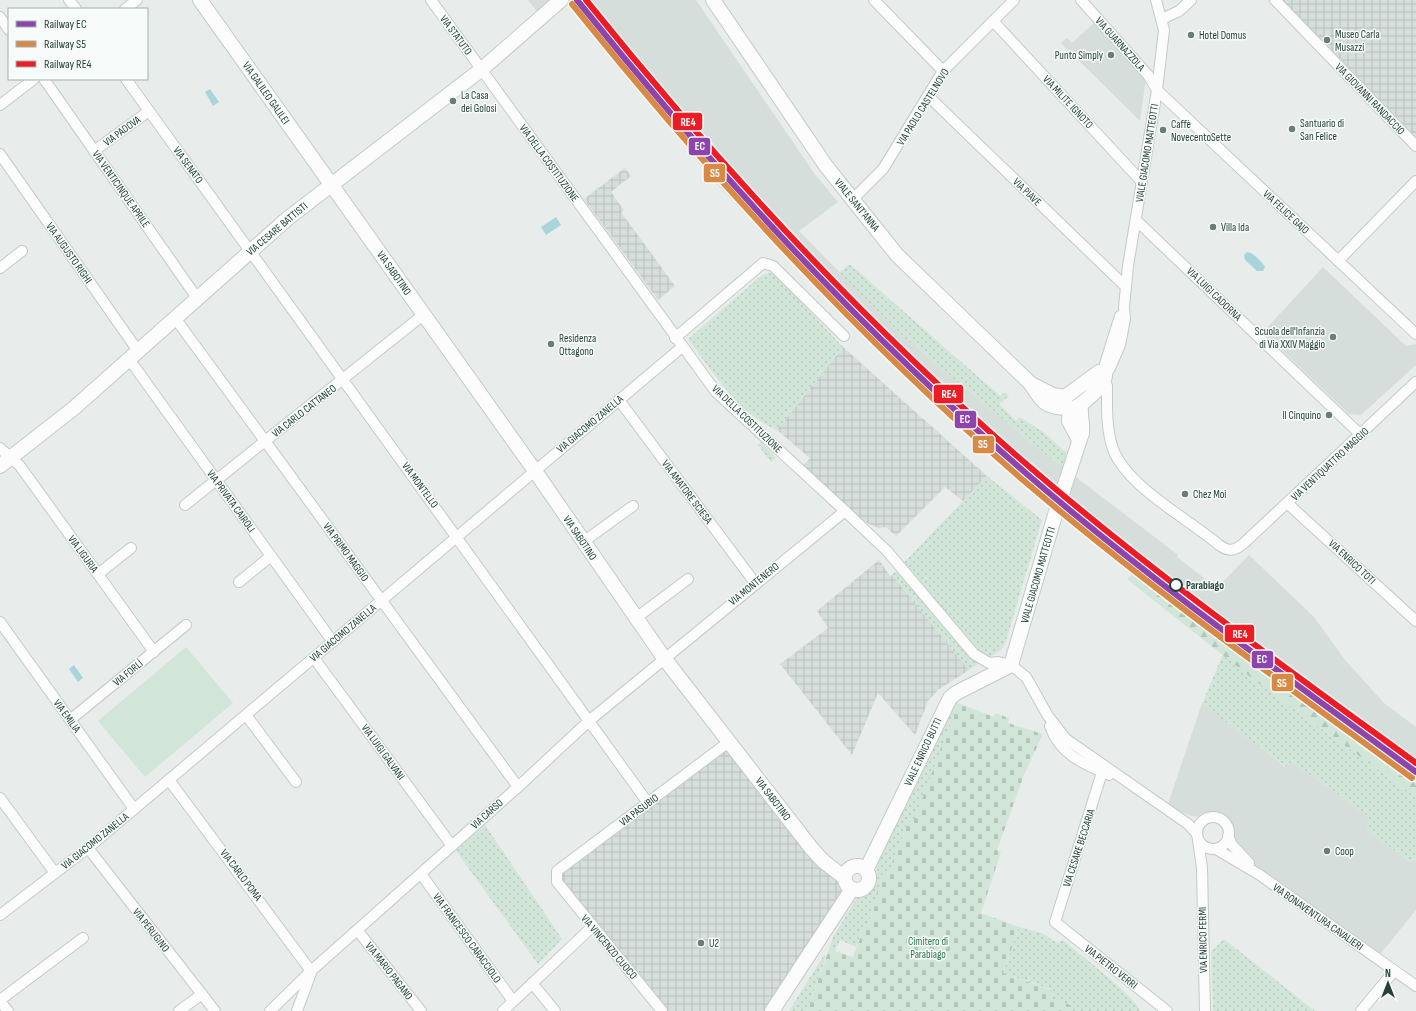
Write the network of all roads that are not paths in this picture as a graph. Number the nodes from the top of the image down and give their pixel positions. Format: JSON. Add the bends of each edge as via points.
{"nodes":[{"id":1,"x":69,"y":0,"type":"edge"},
{"id":2,"x":137,"y":0,"type":"edge"},
{"id":3,"x":200,"y":0,"type":"edge"},
{"id":4,"x":430,"y":0,"type":"edge"},
{"id":5,"x":561,"y":0,"type":"edge"},
{"id":6,"x":713,"y":0,"type":"edge"},
{"id":7,"x":874,"y":0,"type":"edge"},
{"id":8,"x":1014,"y":0,"type":"edge"},
{"id":9,"x":1081,"y":0,"type":"edge"},
{"id":10,"x":1156,"y":0,"type":"edge"},
{"id":11,"x":1191,"y":0,"type":"edge"},
{"id":12,"x":1275,"y":0,"type":"edge"},
{"id":13,"x":75,"y":8,"type":"edge"},
{"id":14,"x":127,"y":8,"type":"edge"},
{"id":15,"x":0,"y":17,"type":"edge"},
{"id":16,"x":1162,"y":19,"type":"junction"},
{"id":17,"x":993,"y":21,"type":"junction"},
{"id":18,"x":8,"y":29,"type":"edge"},
{"id":19,"x":482,"y":69,"type":"junction"},
{"id":20,"x":943,"y":71,"type":"junction"},
{"id":21,"x":33,"y":80,"type":"edge"},
{"id":22,"x":45,"y":80,"type":"edge"},
{"id":23,"x":127,"y":80,"type":"edge"},
{"id":24,"x":1157,"y":90,"type":"junction"},
{"id":25,"x":928,"y":96,"type":"junction"},
{"id":26,"x":0,"y":105,"type":"edge"},
{"id":27,"x":149,"y":111,"type":"junction"},
{"id":28,"x":1416,"y":146,"type":"edge"},
{"id":29,"x":94,"y":151,"type":"junction"},
{"id":30,"x":0,"y":154,"type":"edge"},
{"id":31,"x":1416,"y":181,"type":"edge"},
{"id":32,"x":1142,"y":182,"type":"junction"},
{"id":33,"x":331,"y":185,"type":"junction"},
{"id":34,"x":852,"y":200,"type":"junction"},
{"id":35,"x":1136,"y":220,"type":"junction"},
{"id":36,"x":22,"y":251,"type":"dead end"},
{"id":37,"x":250,"y":251,"type":"junction"},
{"id":38,"x":1338,"y":261,"type":"junction"},
{"id":39,"x":0,"y":268,"type":"edge"},
{"id":40,"x":1126,"y":287,"type":"junction"},
{"id":41,"x":197,"y":298,"type":"junction"},
{"id":42,"x":423,"y":315,"type":"junction"},
{"id":43,"x":176,"y":318,"type":"junction"},
{"id":44,"x":1416,"y":334,"type":"edge"},
{"id":45,"x":844,"y":336,"type":"dead end"},
{"id":46,"x":675,"y":338,"type":"junction"},
{"id":47,"x":682,"y":348,"type":"junction"},
{"id":48,"x":134,"y":355,"type":"junction"},
{"id":49,"x":1102,"y":376,"type":"junction"},
{"id":50,"x":343,"y":380,"type":"junction"},
{"id":51,"x":1416,"y":382,"type":"edge"},
{"id":52,"x":619,"y":400,"type":"junction"},
{"id":53,"x":1071,"y":405,"type":"junction"},
{"id":54,"x":1361,"y":435,"type":"junction"},
{"id":55,"x":266,"y":441,"type":"junction"},
{"id":56,"x":0,"y":448,"type":"edge"},
{"id":57,"x":5,"y":462,"type":"edge"},
{"id":58,"x":535,"y":471,"type":"junction"},
{"id":59,"x":216,"y":480,"type":"junction"},
{"id":60,"x":1287,"y":503,"type":"junction"},
{"id":61,"x":185,"y":506,"type":"dead end"},
{"id":62,"x":633,"y":506,"type":"dead end"},
{"id":63,"x":845,"y":511,"type":"junction"},
{"id":64,"x":457,"y":537,"type":"junction"},
{"id":65,"x":583,"y":542,"type":"junction"},
{"id":66,"x":131,"y":548,"type":"dead end"},
{"id":67,"x":271,"y":556,"type":"junction"},
{"id":68,"x":98,"y":574,"type":"junction"},
{"id":69,"x":688,"y":579,"type":"dead end"},
{"id":70,"x":239,"y":582,"type":"dead end"},
{"id":71,"x":755,"y":583,"type":"junction"},
{"id":72,"x":382,"y":601,"type":"junction"},
{"id":73,"x":636,"y":618,"type":"junction"},
{"id":74,"x":1416,"y":621,"type":"edge"},
{"id":75,"x":0,"y":622,"type":"edge"},
{"id":76,"x":186,"y":625,"type":"dead end"},
{"id":77,"x":333,"y":642,"type":"junction"},
{"id":78,"x":154,"y":652,"type":"junction"},
{"id":79,"x":314,"y":658,"type":"junction"},
{"id":80,"x":664,"y":658,"type":"junction"},
{"id":81,"x":1011,"y":665,"type":"junction"},
{"id":82,"x":246,"y":715,"type":"junction"},
{"id":83,"x":70,"y":720,"type":"junction"},
{"id":84,"x":590,"y":720,"type":"junction"},
{"id":85,"x":730,"y":741,"type":"junction"},
{"id":86,"x":1103,"y":769,"type":"junction"},
{"id":87,"x":169,"y":780,"type":"junction"},
{"id":88,"x":296,"y":782,"type":"dead end"},
{"id":89,"x":518,"y":787,"type":"junction"},
{"id":90,"x":0,"y":798,"type":"edge"},
{"id":91,"x":648,"y":803,"type":"junction"},
{"id":92,"x":134,"y":809,"type":"junction"},
{"id":93,"x":1168,"y":809,"type":"junction"},
{"id":94,"x":1205,"y":819,"type":"junction"},
{"id":95,"x":1228,"y":836,"type":"junction"},
{"id":96,"x":1197,"y":837,"type":"junction"},
{"id":97,"x":452,"y":846,"type":"junction"},
{"id":98,"x":88,"y":848,"type":"junction"},
{"id":99,"x":1215,"y":849,"type":"junction"},
{"id":100,"x":1202,"y":868,"type":"junction"},
{"id":101,"x":866,"y":870,"type":"junction"},
{"id":102,"x":55,"y":873,"type":"junction"},
{"id":103,"x":421,"y":874,"type":"junction"},
{"id":104,"x":1260,"y":875,"type":"junction"},
{"id":105,"x":556,"y":882,"type":"joint"},
{"id":106,"x":848,"y":884,"type":"junction"},
{"id":107,"x":0,"y":915,"type":"edge"},
{"id":108,"x":1055,"y":922,"type":"joint"},
{"id":109,"x":592,"y":927,"type":"junction"},
{"id":110,"x":358,"y":931,"type":"junction"},
{"id":111,"x":83,"y":938,"type":"dead end"},
{"id":112,"x":1394,"y":970,"type":"junction"},
{"id":113,"x":311,"y":971,"type":"junction"},
{"id":114,"x":532,"y":983,"type":"junction"},
{"id":115,"x":1416,"y":986,"type":"edge"},
{"id":116,"x":202,"y":994,"type":"junction"},
{"id":117,"x":0,"y":1000,"type":"edge"},
{"id":118,"x":513,"y":1001,"type":"junction"},
{"id":119,"x":8,"y":1011,"type":"edge"},
{"id":120,"x":180,"y":1011,"type":"edge"},
{"id":121,"x":215,"y":1011,"type":"edge"},
{"id":122,"x":270,"y":1011,"type":"edge"},
{"id":123,"x":297,"y":1011,"type":"edge"},
{"id":124,"x":421,"y":1011,"type":"edge"},
{"id":125,"x":503,"y":1011,"type":"edge"},
{"id":126,"x":555,"y":1011,"type":"edge"},
{"id":127,"x":662,"y":1011,"type":"edge"},
{"id":128,"x":772,"y":1011,"type":"edge"},
{"id":129,"x":1167,"y":1011,"type":"edge"},
{"id":130,"x":1205,"y":1011,"type":"edge"},
{"id":131,"x":1361,"y":1011,"type":"edge"}],
"edges":[{"from":1,"to":13,"type":"street"},
{"from":2,"to":14,"type":"street"},
{"from":3,"to":33,"type":"street","name":"VIA GALILEO GALILEI"},
{"from":4,"to":19,"type":"street","name":"VIA STATUTO"},
{"from":5,"to":19,"type":"street","name":"VIA CESARE BATTISTI"},
{"from":6,"to":34,"type":"street","name":"VIALE SANT'ANNA"},
{"from":7,"to":20,"type":"street"},
{"from":8,"to":17,"type":"street","name":"VIA PAOLO CASTELNOVO"},
{"from":9,"to":24,"type":"street","name":"VIA GUARNAZZOLA","via":[[1148,75]]},
{"from":10,"to":16,"type":"street","name":"VIALE GIACOMO MATTEOTTI"},
{"from":11,"to":16,"type":"street","via":[[1179,11]]},
{"from":12,"to":28,"type":"street","name":"VIA GIOVANNI RANDACCIO"},
{"from":15,"to":18,"type":"street"},
{"from":16,"to":24,"type":"street","name":"VIALE GIACOMO MATTEOTTI","via":[[1164,30]]},
{"from":17,"to":20,"type":"street","name":"VIA PAOLO CASTELNOVO"},
{"from":17,"to":32,"type":"street","name":"VIA MILITE IGNOTO"},
{"from":19,"to":33,"type":"street","name":"VIA CESARE BATTISTI"},
{"from":19,"to":46,"type":"street","name":"VIA DELLA COSTITUZIONE"},
{"from":20,"to":25,"type":"street","name":"VIA PAOLO CASTELNOVO"},
{"from":21,"to":26,"type":"street"},
{"from":22,"to":29,"type":"street","name":"VIA VENTICINQUE APRILE"},
{"from":23,"to":27,"type":"street","name":"VIA SENATO"},
{"from":24,"to":32,"type":"street","name":"VIALE GIACOMO MATTEOTTI"},
{"from":24,"to":38,"type":"street","name":"VIA FELICE GAJO"},
{"from":25,"to":34,"type":"street","name":"VIA PAOLO CASTELNOVO","via":[[883,169]]},
{"from":25,"to":40,"type":"street","name":"VIA PIAVE"},
{"from":27,"to":29,"type":"street","name":"VIA PADOVA"},
{"from":27,"to":37,"type":"street","name":"VIA SENATO"},
{"from":29,"to":41,"type":"street","name":"VIA VENTICINQUE APRILE"},
{"from":30,"to":48,"type":"street","name":"VIA AUGUSTO RIGHI"},
{"from":31,"to":38,"type":"street"},
{"from":32,"to":35,"type":"street","name":"VIALE GIACOMO MATTEOTTI"},
{"from":33,"to":37,"type":"street","name":"VIA CESARE BATTISTI"},
{"from":33,"to":42,"type":"street","name":"VIA SABOTINO"},
{"from":34,"to":53,"type":"street","name":"VIALE SANT'ANNA","via":[[897,255],[1031,384],[1040,399],[1052,407]]},
{"from":35,"to":40,"type":"street","name":"VIALE GIACOMO MATTEOTTI"},
{"from":35,"to":54,"type":"street","name":"VIA LUIGI CADORNA"},
{"from":36,"to":39,"type":"street"},
{"from":37,"to":41,"type":"street","name":"VIA CESARE BATTISTI"},
{"from":37,"to":50,"type":"street","name":"VIA MONTELLO"},
{"from":38,"to":44,"type":"street","name":"VIA FELICE GAJO"},
{"from":40,"to":49,"type":"street","name":"VIALE GIACOMO MATTEOTTI","via":[[1125,319],[1120,345],[1110,368]]},
{"from":41,"to":43,"type":"street","name":"VIA CESARE BATTISTI"},
{"from":42,"to":50,"type":"street","name":"VIA CARLO CATTANEO"},
{"from":42,"to":58,"type":"street","name":"VIA SABOTINO"},
{"from":43,"to":48,"type":"street","name":"VIA CESARE BATTISTI"},
{"from":43,"to":55,"type":"street","name":"VIA PRIMO MAGGIO"},
{"from":45,"to":46,"type":"street","via":[[773,266],[763,263]]},
{"from":46,"to":47,"type":"street","name":"VIA DELLA COSTITUZIONE"},
{"from":47,"to":52,"type":"street","name":"VIA GIACOMO ZANELLA"},
{"from":47,"to":63,"type":"street","name":"VIA DELLA COSTITUZIONE","via":[[716,392]]},
{"from":48,"to":57,"type":"street","name":"VIA CESARE BATTISTI","via":[[74,408]]},
{"from":48,"to":59,"type":"street","name":"VIA PRIVATA CAIROLI"},
{"from":49,"to":53,"type":"street","name":"VIALE GIACOMO MATTEOTTI"},
{"from":49,"to":60,"type":"street","name":"VIA VENTIQUATTRO MAGGIO","via":[[1106,386],[1109,434],[1113,450],[1120,462],[1129,474],[1163,503],[1224,549],[1230,551],[1243,544]]},
{"from":50,"to":55,"type":"street","name":"VIA CARLO CATTANEO"},
{"from":50,"to":64,"type":"street","name":"VIA MONTELLO"},
{"from":51,"to":54,"type":"street","name":"VIA VENTIQUATTRO MAGGIO"},
{"from":52,"to":58,"type":"street","name":"VIA GIACOMO ZANELLA"},
{"from":52,"to":71,"type":"street","name":"VIA AMATORE SCIESA"},
{"from":53,"to":81,"type":"street","name":"VIALE GIACOMO MATTEOTTI","via":[[1083,421],[1079,440]]},
{"from":54,"to":60,"type":"street","name":"VIA VENTIQUATTRO MAGGIO"},
{"from":55,"to":59,"type":"street","name":"VIA CARLO CATTANEO"},
{"from":55,"to":72,"type":"street","name":"VIA PRIMO MAGGIO"},
{"from":56,"to":57,"type":"street","name":"VIA LIGURIA"},
{"from":57,"to":68,"type":"street","name":"VIA LIGURIA","via":[[20,466]]},
{"from":58,"to":64,"type":"street","name":"VIA GIACOMO ZANELLA"},
{"from":58,"to":65,"type":"street","name":"VIA SABOTINO"},
{"from":59,"to":61,"type":"street","name":"VIA CARLO CATTANEO"},
{"from":59,"to":67,"type":"street","name":"VIA PRIVATA CAIROLI"},
{"from":60,"to":74,"type":"street","name":"VIA ENRICO TOTI"},
{"from":62,"to":65,"type":"street"},
{"from":63,"to":71,"type":"street","name":"VIA MONTENERO"},
{"from":63,"to":81,"type":"street","name":"VIA DELLA COSTITUZIONE","via":[[892,558],[974,654],[989,663]]},
{"from":64,"to":72,"type":"street","name":"VIA GIACOMO ZANELLA"},
{"from":64,"to":84,"type":"street","name":"VIA MONTELLO"},
{"from":65,"to":73,"type":"street","name":"VIA SABOTINO"},
{"from":66,"to":68,"type":"street"},
{"from":67,"to":70,"type":"street"},
{"from":67,"to":77,"type":"street","name":"VIA PRIVATA CAIROLI"},
{"from":68,"to":78,"type":"street","name":"VIA LIGURIA"},
{"from":69,"to":73,"type":"street"},
{"from":71,"to":80,"type":"street","name":"VIA MONTENERO"},
{"from":72,"to":77,"type":"street","name":"VIA GIACOMO ZANELLA"},
{"from":72,"to":89,"type":"street","name":"VIA PRIMO MAGGIO"},
{"from":73,"to":80,"type":"street","name":"VIA SABOTINO"},
{"from":75,"to":83,"type":"street","name":"VIA EMILIA"},
{"from":76,"to":78,"type":"street","name":"VIA FORLÌ"},
{"from":77,"to":79,"type":"street","name":"VIA GIACOMO ZANELLA"},
{"from":78,"to":83,"type":"street","name":"VIA FORLÌ"},
{"from":79,"to":82,"type":"street","name":"VIA GIACOMO ZANELLA"},
{"from":79,"to":97,"type":"street","name":"VIA LUIGI GALVANI"},
{"from":80,"to":84,"type":"street","name":"VIA CARSO"},
{"from":80,"to":85,"type":"street","name":"VIA SABOTINO"},
{"from":81,"to":86,"type":"street","name":"VIA BONAVENTURA CAVALIERI","via":[[1026,677],[1048,716],[1053,735],[1059,745],[1078,761]]},
{"from":81,"to":101,"type":"street","name":"VIALE ENRICO BUTTI","via":[[956,692],[950,698]]},
{"from":82,"to":87,"type":"street","name":"VIA GIACOMO ZANELLA"},
{"from":82,"to":88,"type":"street"},
{"from":83,"to":92,"type":"street","name":"VIA EMILIA"},
{"from":84,"to":89,"type":"street","name":"VIA CARSO"},
{"from":84,"to":91,"type":"street","name":"VIA MONTELLO"},
{"from":85,"to":91,"type":"street","name":"VIA PASUBIO"},
{"from":85,"to":106,"type":"street","name":"VIA SABOTINO","via":[[812,850]]},
{"from":86,"to":93,"type":"street","name":"VIA BONAVENTURA CAVALIERI"},
{"from":86,"to":108,"type":"street","name":"VIA CESARE BECCARIA"},
{"from":87,"to":92,"type":"street","name":"VIA GIACOMO ZANELLA"},
{"from":87,"to":113,"type":"street","name":"VIA CARLO POMA"},
{"from":89,"to":97,"type":"street","name":"VIA CARSO"},
{"from":90,"to":102,"type":"street"},
{"from":91,"to":105,"type":"street","name":"VIA PASUBIO","via":[[557,871]]},
{"from":92,"to":98,"type":"street","name":"VIA GIACOMO ZANELLA"},
{"from":93,"to":94,"type":"street","name":"VIA BONAVENTURA CAVALIERI","via":[[1190,818]]},
{"from":93,"to":96,"type":"street","name":"VIA BONAVENTURA CAVALIERI","via":[[1188,824]]},
{"from":94,"to":95,"type":"street","name":"VIA BONAVENTURA CAVALIERI","via":[[1213,817],[1222,820],[1228,829]]},
{"from":94,"to":96,"type":"street","via":[[1199,824]]},
{"from":95,"to":99,"type":"street","via":[[1225,843]]},
{"from":95,"to":104,"type":"street","name":"VIA BONAVENTURA CAVALIERI","via":[[1232,845]]},
{"from":96,"to":99,"type":"street","name":"VIA BONAVENTURA CAVALIERI","via":[[1205,847]]},
{"from":96,"to":100,"type":"street","name":"VIA ENRICO FERMI"},
{"from":97,"to":103,"type":"street","name":"VIA CARSO"},
{"from":98,"to":102,"type":"street","name":"VIA GIACOMO ZANELLA"},
{"from":98,"to":116,"type":"street","name":"VIA PERUGINO"},
{"from":99,"to":100,"type":"street","name":"VIA ENRICO FERMI","via":[[1205,856]]},
{"from":99,"to":104,"type":"street","name":"VIA BONAVENTURA CAVALIERI"},
{"from":100,"to":130,"type":"street","name":"VIA ENRICO FERMI"},
{"from":101,"to":106,"type":"street","via":[[853,867],[846,873]]},
{"from":101,"to":106,"type":"street","via":[[868,883],[861,890]]},
{"from":102,"to":107,"type":"street","name":"VIA GIACOMO ZANELLA"},
{"from":103,"to":110,"type":"street","name":"VIA CARSO"},
{"from":103,"to":118,"type":"street","name":"VIA FRANCESCO CARACCIOLO"},
{"from":104,"to":112,"type":"street","name":"VIA BONAVENTURA CAVALIERI"},
{"from":105,"to":109,"type":"street","name":"VIA VINCENZO CUOCO"},
{"from":106,"to":128,"type":"street"},
{"from":108,"to":129,"type":"street","name":"VIA PIETRO VERRI"},
{"from":109,"to":114,"type":"street"},
{"from":109,"to":127,"type":"street","name":"VIA VINCENZO CUOCO"},
{"from":110,"to":113,"type":"street","name":"VIA CARSO"},
{"from":110,"to":124,"type":"street","name":"VIA MARIO PAGANO"},
{"from":111,"to":117,"type":"street"},
{"from":112,"to":115,"type":"street","name":"VIA BONAVENTURA CAVALIERI"},
{"from":112,"to":131,"type":"street"},
{"from":113,"to":122,"type":"street","name":"VIA CARSO"},
{"from":113,"to":123,"type":"street"},
{"from":114,"to":118,"type":"street"},
{"from":114,"to":126,"type":"street"},
{"from":116,"to":120,"type":"street"},
{"from":116,"to":121,"type":"street","name":"VIA PERUGINO"},
{"from":117,"to":119,"type":"street"},
{"from":118,"to":125,"type":"street"}]}
